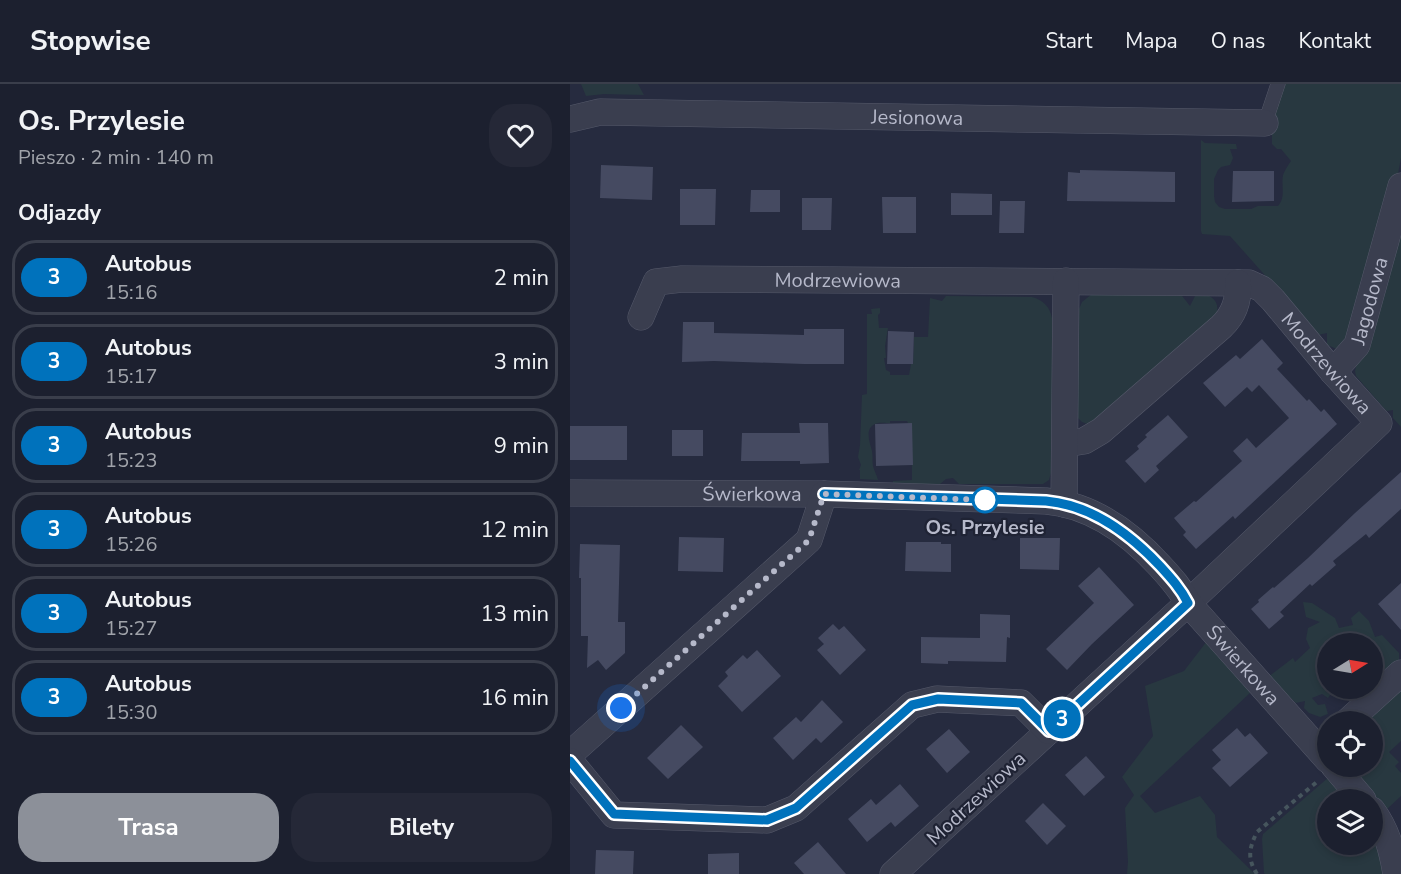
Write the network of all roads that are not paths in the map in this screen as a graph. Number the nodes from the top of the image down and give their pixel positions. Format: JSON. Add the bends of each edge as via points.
{"nodes":[{"id":1,"x":1278,"y":84,"type":"edge"},
{"id":2,"x":570,"y":120,"type":"edge"},
{"id":3,"x":1265,"y":123,"type":"joint"},
{"id":4,"x":1401,"y":186,"type":"edge"},
{"id":5,"x":1066,"y":281,"type":"junction"},
{"id":6,"x":1238,"y":283,"type":"junction"},
{"id":7,"x":641,"y":317,"type":"dead end"},
{"id":8,"x":1333,"y":372,"type":"junction"},
{"id":9,"x":1065,"y":444,"type":"junction"},
{"id":10,"x":570,"y":493,"type":"edge"},
{"id":11,"x":824,"y":494,"type":"junction"},
{"id":12,"x":1064,"y":504,"type":"junction"},
{"id":13,"x":1188,"y":603,"type":"junction"},
{"id":14,"x":1401,"y":673,"type":"edge"},
{"id":15,"x":1359,"y":711,"type":"edge"},
{"id":16,"x":1049,"y":731,"type":"junction"},
{"id":17,"x":1317,"y":744,"type":"edge"},
{"id":18,"x":570,"y":754,"type":"edge"},
{"id":19,"x":570,"y":761,"type":"edge"},
{"id":20,"x":1345,"y":777,"type":"edge"},
{"id":21,"x":1354,"y":789,"type":"edge"},
{"id":22,"x":1383,"y":826,"type":"edge"},
{"id":23,"x":1395,"y":869,"type":"edge"},
{"id":24,"x":893,"y":874,"type":"edge"}],
"edges":[{"from":1,"to":3,"type":"lane"},
{"from":2,"to":3,"type":"street","name":"Jesionowa","via":[[600,112]]},
{"from":4,"to":8,"type":"street","name":"Jagodowa","via":[[1357,345]]},
{"from":5,"to":6,"type":"street","name":"Modrzewiowa"},
{"from":5,"to":7,"type":"street","name":"Modrzewiowa","via":[[682,279],[656,282]]},
{"from":5,"to":9,"type":"street"},
{"from":6,"to":8,"type":"street","name":"Modrzewiowa","via":[[1253,285],[1266,293]]},
{"from":6,"to":9,"type":"street","via":[[1235,308],[1221,327],[1101,431],[1084,441]]},
{"from":8,"to":13,"type":"street","name":"Modrzewiowa","via":[[1379,423]]},
{"from":9,"to":12,"type":"street"},
{"from":10,"to":11,"type":"street","name":"Świerkowa"},
{"from":11,"to":12,"type":"street","name":"Świerkowa"},
{"from":11,"to":18,"type":"street","via":[[809,540]]},
{"from":12,"to":13,"type":"street","name":"Świerkowa","via":[[1112,524],[1131,538],[1177,584]]},
{"from":13,"to":16,"type":"street","name":"Modrzewiowa"},
{"from":13,"to":17,"type":"street","name":"Świerkowa"},
{"from":14,"to":15,"type":"street"},
{"from":16,"to":19,"type":"street","via":[[1021,703],[938,699],[912,705],[796,808],[767,820],[614,814]]},
{"from":16,"to":24,"type":"street","name":"Modrzewiowa"},
{"from":20,"to":21,"type":"street","name":"Świerkowa"},
{"from":22,"to":23,"type":"street"}]}
